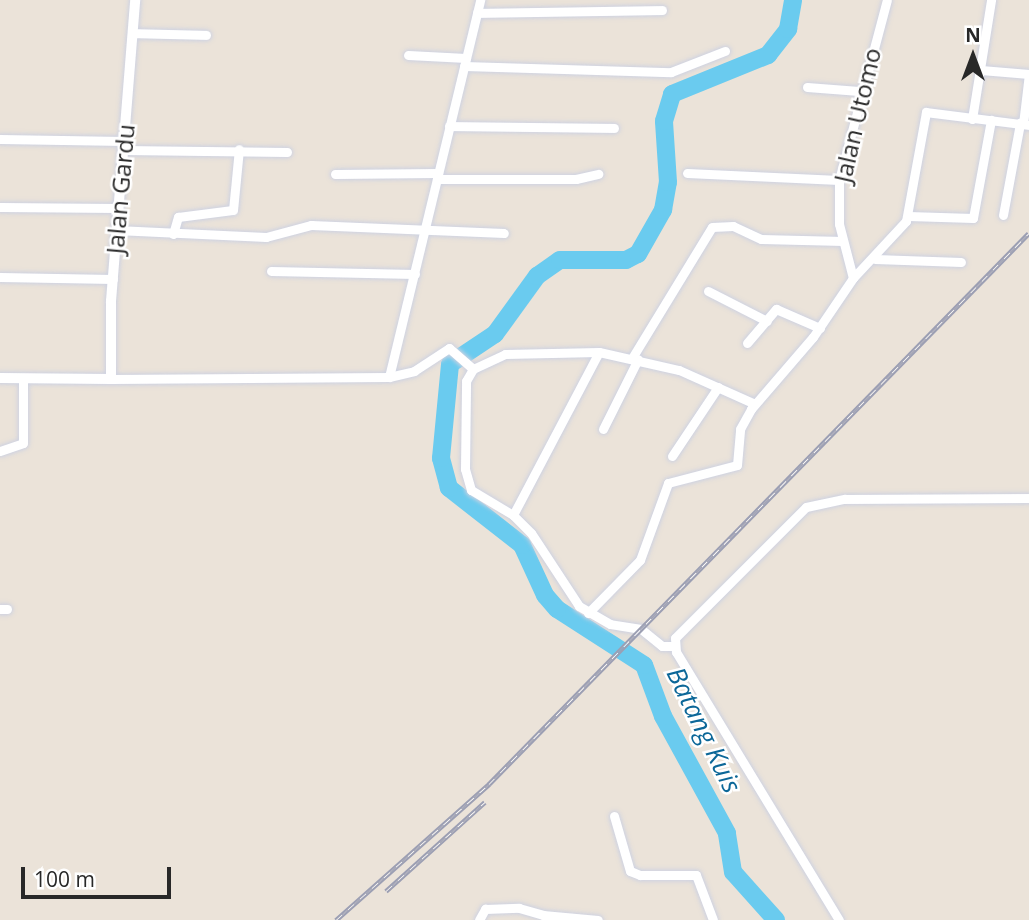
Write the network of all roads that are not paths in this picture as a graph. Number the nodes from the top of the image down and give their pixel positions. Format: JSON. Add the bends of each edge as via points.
{"nodes":[{"id":1,"x":135,"y":0,"type":"edge"},
{"id":2,"x":480,"y":0,"type":"edge"},
{"id":3,"x":887,"y":0,"type":"edge"},
{"id":4,"x":991,"y":0,"type":"edge"},
{"id":5,"x":662,"y":10,"type":"dead end"},
{"id":6,"x":477,"y":13,"type":"junction"},
{"id":7,"x":132,"y":33,"type":"junction"},
{"id":8,"x":206,"y":35,"type":"dead end"},
{"id":9,"x":725,"y":51,"type":"dead end"},
{"id":10,"x":408,"y":55,"type":"dead end"},
{"id":11,"x":465,"y":62,"type":"junction"},
{"id":12,"x":981,"y":69,"type":"junction"},
{"id":13,"x":1029,"y":74,"type":"edge"},
{"id":14,"x":807,"y":86,"type":"dead end"},
{"id":15,"x":859,"y":92,"type":"junction"},
{"id":16,"x":972,"y":119,"type":"junction"},
{"id":17,"x":991,"y":120,"type":"junction"},
{"id":18,"x":1024,"y":124,"type":"edge"},
{"id":19,"x":449,"y":126,"type":"junction"},
{"id":20,"x":614,"y":128,"type":"dead end"},
{"id":21,"x":0,"y":139,"type":"edge"},
{"id":22,"x":124,"y":146,"type":"junction"},
{"id":23,"x":239,"y":149,"type":"junction"},
{"id":24,"x":287,"y":152,"type":"dead end"},
{"id":25,"x":687,"y":173,"type":"dead end"},
{"id":26,"x":335,"y":174,"type":"dead end"},
{"id":27,"x":598,"y":174,"type":"dead end"},
{"id":28,"x":438,"y":176,"type":"junction"},
{"id":29,"x":839,"y":180,"type":"junction"},
{"id":30,"x":0,"y":206,"type":"edge"},
{"id":31,"x":117,"y":208,"type":"junction"},
{"id":32,"x":1003,"y":215,"type":"dead end"},
{"id":33,"x":908,"y":216,"type":"junction"},
{"id":34,"x":427,"y":228,"type":"junction"},
{"id":35,"x":116,"y":230,"type":"junction"},
{"id":36,"x":173,"y":233,"type":"junction"},
{"id":37,"x":504,"y":233,"type":"dead end"},
{"id":38,"x":843,"y":242,"type":"junction"},
{"id":39,"x":875,"y":260,"type":"junction"},
{"id":40,"x":961,"y":262,"type":"dead end"},
{"id":41,"x":271,"y":271,"type":"dead end"},
{"id":42,"x":415,"y":274,"type":"junction"},
{"id":43,"x":0,"y":277,"type":"edge"},
{"id":44,"x":853,"y":278,"type":"junction"},
{"id":45,"x":113,"y":279,"type":"junction"},
{"id":46,"x":708,"y":291,"type":"dead end"},
{"id":47,"x":766,"y":321,"type":"junction"},
{"id":48,"x":820,"y":328,"type":"junction"},
{"id":49,"x":747,"y":343,"type":"dead end"},
{"id":50,"x":599,"y":352,"type":"junction"},
{"id":51,"x":635,"y":358,"type":"junction"},
{"id":52,"x":469,"y":365,"type":"junction"},
{"id":53,"x":389,"y":377,"type":"junction"},
{"id":54,"x":0,"y":379,"type":"edge"},
{"id":55,"x":23,"y":379,"type":"junction"},
{"id":56,"x":111,"y":379,"type":"junction"},
{"id":57,"x":718,"y":387,"type":"junction"},
{"id":58,"x":755,"y":404,"type":"junction"},
{"id":59,"x":603,"y":429,"type":"dead end"},
{"id":60,"x":0,"y":451,"type":"edge"},
{"id":61,"x":672,"y":456,"type":"dead end"},
{"id":62,"x":1029,"y":498,"type":"edge"},
{"id":63,"x":513,"y":515,"type":"junction"},
{"id":64,"x":589,"y":613,"type":"junction"},
{"id":65,"x":674,"y":646,"type":"junction"},
{"id":66,"x":614,"y":816,"type":"dead end"},
{"id":67,"x":479,"y":920,"type":"edge"},
{"id":68,"x":598,"y":920,"type":"edge"},
{"id":69,"x":713,"y":920,"type":"edge"},
{"id":70,"x":839,"y":920,"type":"edge"}],
"edges":[{"from":1,"to":7,"type":"street","name":"Jalan Gardu"},
{"from":2,"to":6,"type":"street"},
{"from":3,"to":15,"type":"street","name":"Jalan Utomo"},
{"from":4,"to":12,"type":"street"},
{"from":5,"to":6,"type":"street"},
{"from":6,"to":11,"type":"street"},
{"from":7,"to":8,"type":"street"},
{"from":7,"to":22,"type":"street","name":"Jalan Gardu"},
{"from":9,"to":11,"type":"street","via":[[671,72]]},
{"from":10,"to":11,"type":"street"},
{"from":11,"to":19,"type":"street"},
{"from":12,"to":13,"type":"street"},
{"from":12,"to":16,"type":"street"},
{"from":13,"to":18,"type":"street"},
{"from":14,"to":15,"type":"street"},
{"from":15,"to":29,"type":"street","name":"Jalan Utomo"},
{"from":16,"to":17,"type":"street"},
{"from":16,"to":33,"type":"street","via":[[925,113]]},
{"from":17,"to":18,"type":"street"},
{"from":17,"to":33,"type":"street","via":[[973,218]]},
{"from":18,"to":32,"type":"street"},
{"from":19,"to":20,"type":"street"},
{"from":19,"to":28,"type":"street"},
{"from":21,"to":22,"type":"street"},
{"from":22,"to":23,"type":"street"},
{"from":22,"to":31,"type":"street","name":"Jalan Gardu"},
{"from":23,"to":24,"type":"street"},
{"from":23,"to":36,"type":"street","via":[[233,210],[178,217]]},
{"from":25,"to":29,"type":"street"},
{"from":26,"to":28,"type":"street"},
{"from":27,"to":28,"type":"street","via":[[576,180]]},
{"from":28,"to":34,"type":"street"},
{"from":29,"to":38,"type":"street","name":"Jalan Utomo"},
{"from":30,"to":31,"type":"street"},
{"from":31,"to":35,"type":"street","name":"Jalan Gardu"},
{"from":33,"to":39,"type":"street"},
{"from":34,"to":36,"type":"street","via":[[311,225],[266,237]]},
{"from":34,"to":37,"type":"street"},
{"from":34,"to":42,"type":"street"},
{"from":35,"to":36,"type":"street"},
{"from":35,"to":45,"type":"street","name":"Jalan Gardu"},
{"from":38,"to":44,"type":"street","name":"Jalan Utomo"},
{"from":38,"to":51,"type":"street","via":[[761,239],[733,226],[712,226]]},
{"from":39,"to":40,"type":"street"},
{"from":39,"to":44,"type":"street"},
{"from":41,"to":42,"type":"street"},
{"from":42,"to":53,"type":"street"},
{"from":43,"to":45,"type":"street"},
{"from":44,"to":48,"type":"street"},
{"from":45,"to":56,"type":"street","name":"Jalan Gardu"},
{"from":46,"to":47,"type":"street"},
{"from":47,"to":48,"type":"street","via":[[778,309]]},
{"from":47,"to":49,"type":"street"},
{"from":48,"to":58,"type":"street"},
{"from":50,"to":51,"type":"street"},
{"from":50,"to":52,"type":"street","via":[[505,354]]},
{"from":50,"to":63,"type":"street"},
{"from":51,"to":57,"type":"street"},
{"from":51,"to":59,"type":"street"},
{"from":52,"to":53,"type":"street","via":[[452,348],[414,371]]},
{"from":52,"to":63,"type":"street","via":[[464,398],[466,480],[479,495]]},
{"from":53,"to":56,"type":"street"},
{"from":54,"to":55,"type":"street"},
{"from":55,"to":56,"type":"street"},
{"from":55,"to":60,"type":"street","via":[[21,446]]},
{"from":57,"to":58,"type":"street"},
{"from":57,"to":61,"type":"street"},
{"from":58,"to":64,"type":"street","via":[[740,429],[737,466],[668,483],[640,560]]},
{"from":62,"to":65,"type":"street","via":[[845,499],[811,505],[785,523],[685,624]]},
{"from":63,"to":64,"type":"street","via":[[542,550],[568,594]]},
{"from":64,"to":65,"type":"street","via":[[623,628],[634,625],[662,646]]},
{"from":65,"to":70,"type":"street"},
{"from":66,"to":69,"type":"street","via":[[630,871],[696,875]]},
{"from":67,"to":68,"type":"street","via":[[485,909],[519,908]]}]}
